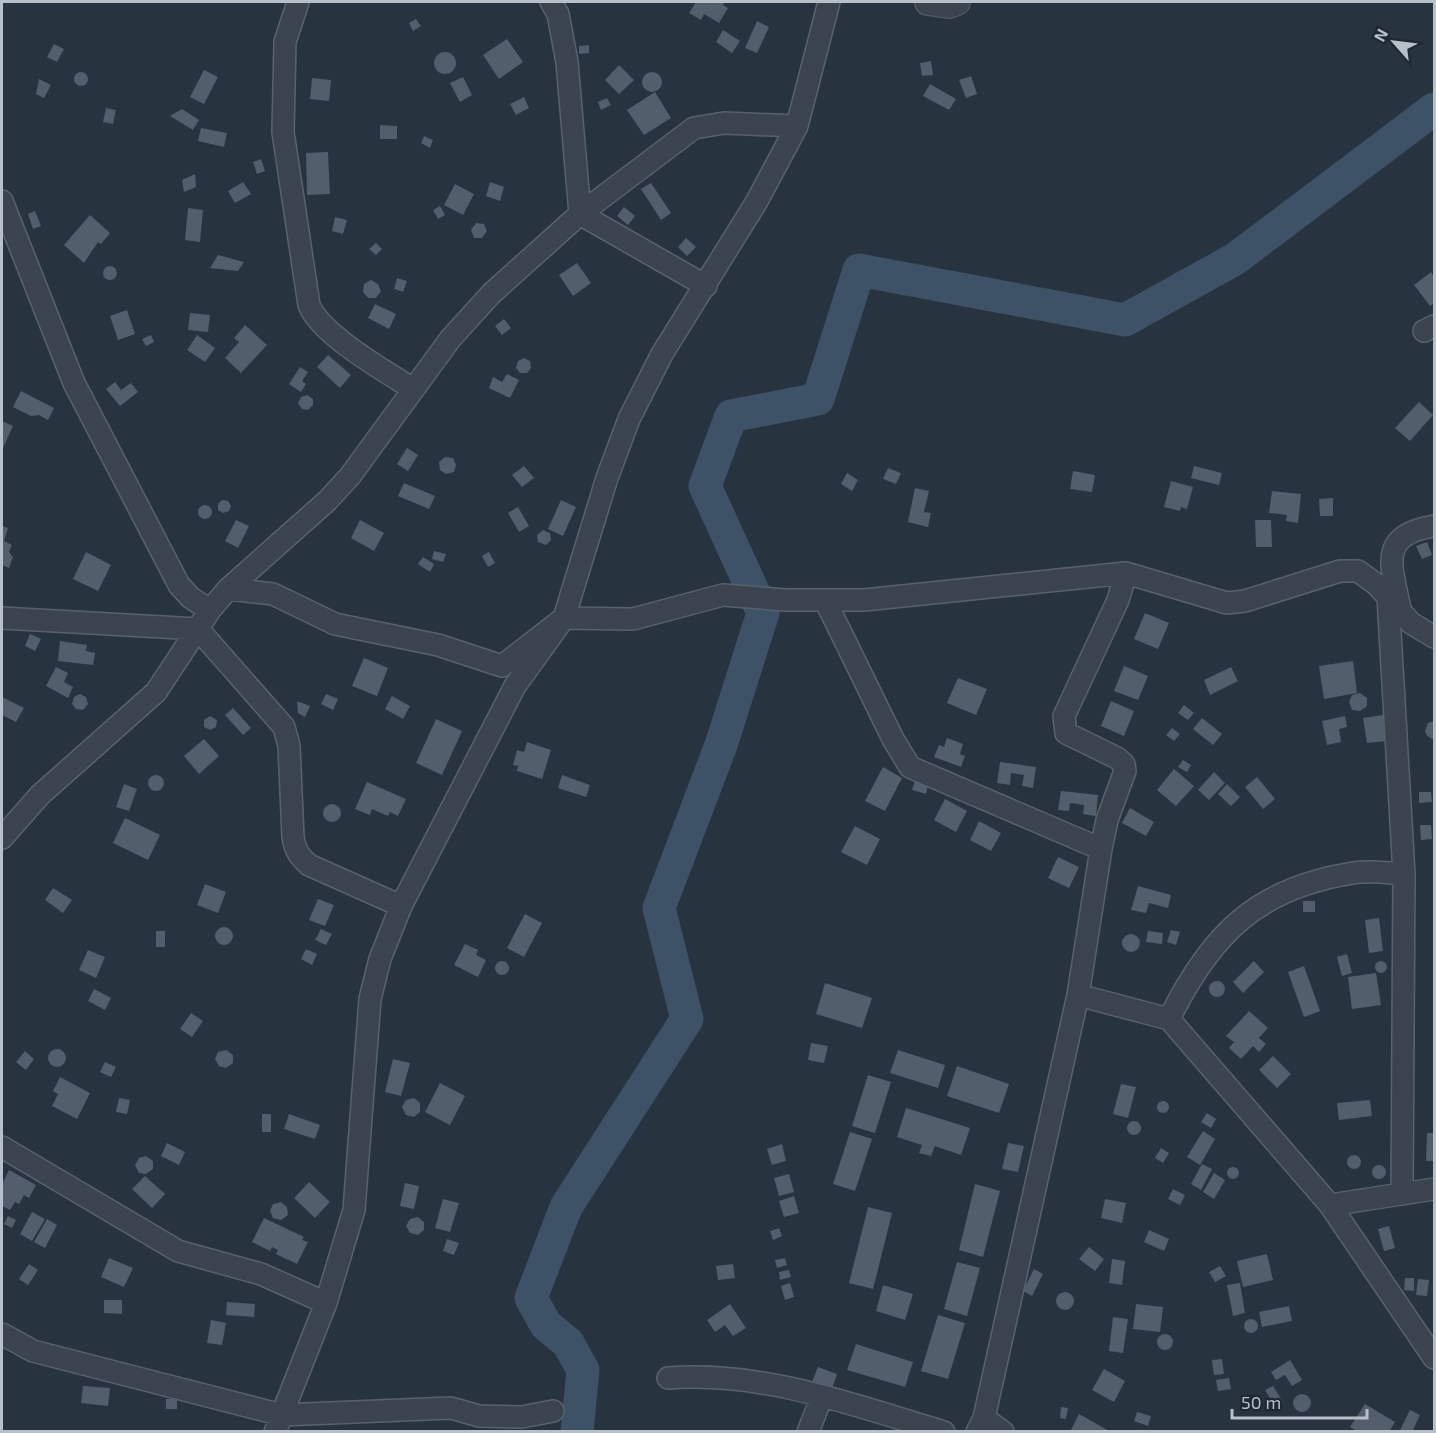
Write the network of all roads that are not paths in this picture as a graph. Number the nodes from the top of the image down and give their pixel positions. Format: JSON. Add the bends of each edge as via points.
{"nodes":[{"id":1,"x":298,"y":2,"type":"edge"},
{"id":2,"x":551,"y":2,"type":"edge"},
{"id":3,"x":829,"y":2,"type":"edge"},
{"id":4,"x":928,"y":2,"type":"edge"},
{"id":5,"x":957,"y":2,"type":"edge"},
{"id":6,"x":797,"y":126,"type":"junction"},
{"id":7,"x":2,"y":201,"type":"edge"},
{"id":8,"x":580,"y":214,"type":"junction"},
{"id":9,"x":706,"y":286,"type":"junction"},
{"id":10,"x":413,"y":389,"type":"junction"},
{"id":11,"x":1434,"y":526,"type":"edge"},
{"id":12,"x":1126,"y":573,"type":"junction"},
{"id":13,"x":228,"y":589,"type":"junction"},
{"id":14,"x":825,"y":600,"type":"junction"},
{"id":15,"x":1394,"y":604,"type":"junction"},
{"id":16,"x":210,"y":610,"type":"junction"},
{"id":17,"x":2,"y":618,"type":"edge"},
{"id":18,"x":564,"y":618,"type":"junction"},
{"id":19,"x":198,"y":629,"type":"junction"},
{"id":20,"x":1434,"y":637,"type":"edge"},
{"id":21,"x":2,"y":838,"type":"edge"},
{"id":22,"x":1101,"y":849,"type":"junction"},
{"id":23,"x":1404,"y":874,"type":"junction"},
{"id":24,"x":401,"y":906,"type":"junction"},
{"id":25,"x":1078,"y":995,"type":"junction"},
{"id":26,"x":1169,"y":1019,"type":"junction"},
{"id":27,"x":2,"y":1147,"type":"edge"},
{"id":28,"x":1434,"y":1189,"type":"edge"},
{"id":29,"x":1402,"y":1194,"type":"junction"},
{"id":30,"x":1330,"y":1205,"type":"junction"},
{"id":31,"x":326,"y":1303,"type":"junction"},
{"id":32,"x":2,"y":1334,"type":"edge"},
{"id":33,"x":1434,"y":1358,"type":"edge"},
{"id":34,"x":668,"y":1378,"type":"dead end"},
{"id":35,"x":822,"y":1396,"type":"junction"},
{"id":36,"x":553,"y":1411,"type":"dead end"},
{"id":37,"x":279,"y":1423,"type":"edge"},
{"id":38,"x":980,"y":1425,"type":"edge"},
{"id":39,"x":808,"y":1431,"type":"edge"},
{"id":40,"x":944,"y":1431,"type":"edge"},
{"id":41,"x":1003,"y":1431,"type":"edge"}],
"edges":[{"from":1,"to":10,"type":"street","via":[[285,42],[284,132],[309,305],[316,319]]},
{"from":2,"to":8,"type":"street","via":[[558,14],[567,62]]},
{"from":3,"to":6,"type":"street"},
{"from":4,"to":5,"type":"street"},
{"from":6,"to":8,"type":"street","via":[[724,123],[694,128]]},
{"from":6,"to":9,"type":"street"},
{"from":7,"to":16,"type":"street","via":[[74,383],[172,573],[191,598]]},
{"from":8,"to":9,"type":"street"},
{"from":8,"to":10,"type":"street","via":[[492,293],[451,338]]},
{"from":9,"to":18,"type":"street","via":[[662,354],[629,419]]},
{"from":10,"to":13,"type":"street","via":[[350,476],[327,501]]},
{"from":11,"to":15,"type":"street","via":[[1400,536],[1393,551]]},
{"from":12,"to":14,"type":"street","via":[[864,600]]},
{"from":12,"to":15,"type":"street","via":[[1227,603],[1351,570],[1366,577]]},
{"from":12,"to":22,"type":"street","via":[[1118,600],[1064,716],[1066,733],[1124,764]]},
{"from":13,"to":16,"type":"street"},
{"from":13,"to":18,"type":"street","via":[[273,594],[335,624],[438,645],[502,666]]},
{"from":14,"to":18,"type":"street","via":[[723,595],[633,619]]},
{"from":14,"to":22,"type":"street","via":[[910,767]]},
{"from":15,"to":20,"type":"street","via":[[1411,623]]},
{"from":15,"to":23,"type":"street"},
{"from":16,"to":19,"type":"street"},
{"from":17,"to":19,"type":"street"},
{"from":18,"to":24,"type":"street","via":[[515,686]]},
{"from":19,"to":21,"type":"street","via":[[156,692],[40,795]]},
{"from":19,"to":24,"type":"street","via":[[284,727],[289,746],[292,837],[301,858]]},
{"from":22,"to":25,"type":"street"},
{"from":23,"to":26,"type":"street","via":[[1355,872],[1300,886],[1264,902],[1234,923],[1208,954],[1187,983]]},
{"from":23,"to":29,"type":"street"},
{"from":24,"to":31,"type":"street","via":[[380,959],[370,999],[354,1210]]},
{"from":25,"to":26,"type":"street"},
{"from":25,"to":38,"type":"street"},
{"from":26,"to":30,"type":"street"},
{"from":27,"to":31,"type":"street","via":[[178,1251],[261,1274]]},
{"from":28,"to":29,"type":"street"},
{"from":29,"to":30,"type":"street"},
{"from":30,"to":33,"type":"street"},
{"from":31,"to":37,"type":"street"},
{"from":32,"to":37,"type":"street","via":[[33,1351]]},
{"from":34,"to":35,"type":"street","via":[[750,1379]]},
{"from":35,"to":39,"type":"street"},
{"from":35,"to":40,"type":"street"},
{"from":36,"to":37,"type":"street","via":[[522,1417],[479,1416],[451,1408]]},
{"from":38,"to":41,"type":"street"}]}
